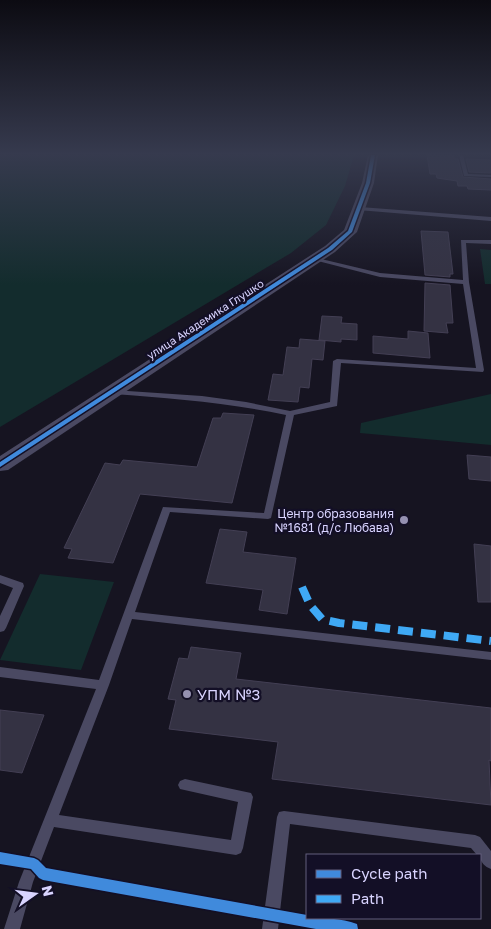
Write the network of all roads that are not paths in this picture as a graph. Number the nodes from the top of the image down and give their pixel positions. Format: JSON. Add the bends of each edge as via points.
{"nodes":[{"id":1,"x":363,"y":198,"type":"edge"},
{"id":2,"x":360,"y":209,"type":"junction"},
{"id":3,"x":491,"y":219,"type":"edge"},
{"id":4,"x":491,"y":242,"type":"edge"},
{"id":5,"x":317,"y":260,"type":"junction"},
{"id":6,"x":466,"y":282,"type":"junction"},
{"id":7,"x":113,"y":392,"type":"junction"},
{"id":8,"x":290,"y":413,"type":"junction"},
{"id":9,"x":0,"y":464,"type":"edge"},
{"id":10,"x":0,"y":579,"type":"edge"},
{"id":11,"x":128,"y":615,"type":"junction"},
{"id":12,"x":0,"y":628,"type":"edge"},
{"id":13,"x":491,"y":656,"type":"edge"},
{"id":14,"x":0,"y":672,"type":"edge"},
{"id":15,"x":103,"y":685,"type":"junction"},
{"id":16,"x":185,"y":785,"type":"dead end"},
{"id":17,"x":51,"y":820,"type":"junction"},
{"id":18,"x":491,"y":862,"type":"edge"},
{"id":19,"x":12,"y":929,"type":"edge"},
{"id":20,"x":270,"y":929,"type":"edge"}],
"edges":[{"from":1,"to":2,"type":"street","name":"улица Академика Глушко"},
{"from":2,"to":3,"type":"lane"},
{"from":2,"to":5,"type":"street","name":"улица Академика Глушко","via":[[350,232]]},
{"from":4,"to":6,"type":"lane","via":[[463,241]]},
{"from":5,"to":6,"type":"lane","via":[[380,275]]},
{"from":5,"to":7,"type":"street","name":"улица Академика Глушко"},
{"from":6,"to":8,"type":"lane","via":[[480,370],[337,361],[334,404]]},
{"from":7,"to":8,"type":"lane","via":[[247,403]]},
{"from":7,"to":9,"type":"street","name":"улица Академика Глушко"},
{"from":8,"to":11,"type":"lane","via":[[268,516],[166,509]]},
{"from":10,"to":12,"type":"lane","via":[[19,586]]},
{"from":11,"to":13,"type":"lane"},
{"from":11,"to":15,"type":"lane"},
{"from":14,"to":15,"type":"lane"},
{"from":15,"to":17,"type":"lane"},
{"from":16,"to":17,"type":"lane","via":[[246,797],[236,848]]},
{"from":17,"to":19,"type":"lane","via":[[26,882]]},
{"from":18,"to":20,"type":"lane","via":[[475,842],[284,817]]}]}
